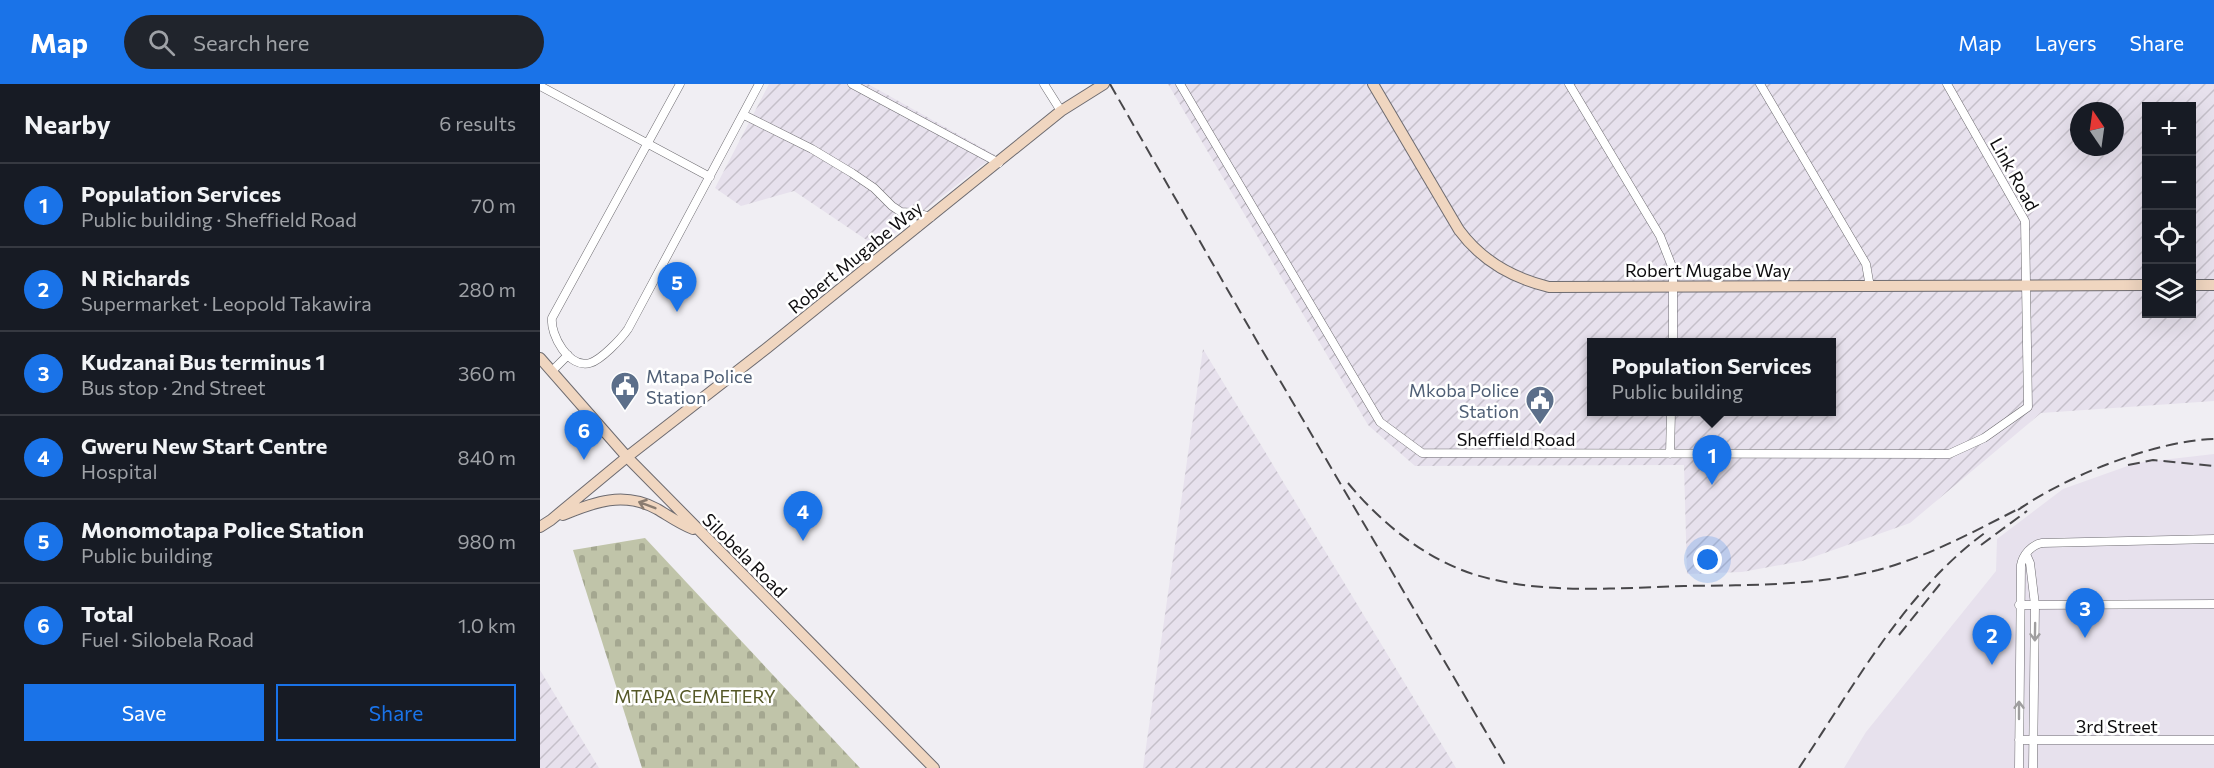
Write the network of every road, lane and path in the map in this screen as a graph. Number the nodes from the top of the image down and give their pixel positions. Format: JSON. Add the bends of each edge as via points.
{"nodes":[{"id":1,"x":679,"y":84,"type":"edge"},
{"id":2,"x":759,"y":84,"type":"edge"},
{"id":3,"x":852,"y":84,"type":"edge"},
{"id":4,"x":1044,"y":84,"type":"edge"},
{"id":5,"x":1104,"y":84,"type":"edge"},
{"id":6,"x":1180,"y":84,"type":"edge"},
{"id":7,"x":1373,"y":84,"type":"edge"},
{"id":8,"x":1569,"y":84,"type":"edge"},
{"id":9,"x":1760,"y":84,"type":"edge"},
{"id":10,"x":1947,"y":84,"type":"edge"},
{"id":11,"x":540,"y":86,"type":"edge"},
{"id":12,"x":1061,"y":111,"type":"junction"},
{"id":13,"x":744,"y":115,"type":"junction"},
{"id":14,"x":648,"y":143,"type":"junction"},
{"id":15,"x":999,"y":163,"type":"junction"},
{"id":16,"x":710,"y":177,"type":"junction"},
{"id":17,"x":902,"y":212,"type":"junction"},
{"id":18,"x":931,"y":217,"type":"junction"},
{"id":19,"x":918,"y":227,"type":"junction"},
{"id":20,"x":2142,"y":285,"type":"edge"},
{"id":21,"x":2196,"y":285,"type":"edge"},
{"id":22,"x":2214,"y":285,"type":"edge"},
{"id":23,"x":1674,"y":286,"type":"junction"},
{"id":24,"x":2026,"y":286,"type":"junction"},
{"id":25,"x":1870,"y":287,"type":"junction"},
{"id":26,"x":1673,"y":338,"type":"edge"},
{"id":27,"x":568,"y":355,"type":"junction"},
{"id":28,"x":540,"y":358,"type":"edge"},
{"id":29,"x":552,"y":371,"type":"junction"},
{"id":30,"x":1671,"y":416,"type":"edge"},
{"id":31,"x":1670,"y":454,"type":"junction"},
{"id":32,"x":627,"y":457,"type":"junction"},
{"id":33,"x":551,"y":520,"type":"junction"},
{"id":34,"x":540,"y":527,"type":"edge"},
{"id":35,"x":699,"y":532,"type":"junction"},
{"id":36,"x":2214,"y":539,"type":"edge"},
{"id":37,"x":2026,"y":554,"type":"junction"},
{"id":38,"x":2214,"y":604,"type":"edge"},
{"id":39,"x":2019,"y":605,"type":"junction"},
{"id":40,"x":2035,"y":605,"type":"junction"},
{"id":41,"x":2019,"y":740,"type":"junction"},
{"id":42,"x":2214,"y":740,"type":"edge"},
{"id":43,"x":2033,"y":741,"type":"junction"},
{"id":44,"x":934,"y":768,"type":"edge"},
{"id":45,"x":2019,"y":768,"type":"edge"},
{"id":46,"x":2033,"y":768,"type":"edge"}],
"edges":[{"from":1,"to":14,"type":"street"},
{"from":2,"to":13,"type":"street"},
{"from":3,"to":15,"type":"street"},
{"from":4,"to":12,"type":"street"},
{"from":5,"to":12,"type":"street","name":"Robert Mugabe Way"},
{"from":6,"to":31,"type":"street","name":"Sheffield Road","via":[[1380,422],[1422,453]]},
{"from":7,"to":23,"type":"street","name":"Robert Mugabe Way","via":[[1458,230],[1489,261],[1529,282],[1549,287]]},
{"from":8,"to":23,"type":"street","via":[[1660,236],[1673,269]]},
{"from":9,"to":25,"type":"street","via":[[1866,264]]},
{"from":10,"to":24,"type":"street","name":"Link Road","via":[[2025,221]]},
{"from":11,"to":14,"type":"street"},
{"from":12,"to":15,"type":"street","name":"Robert Mugabe Way"},
{"from":13,"to":16,"type":"street"},
{"from":13,"to":17,"type":"street","via":[[852,173]]},
{"from":14,"to":16,"type":"street"},
{"from":14,"to":27,"type":"street","via":[[552,318],[554,336]]},
{"from":15,"to":18,"type":"street","name":"Robert Mugabe Way"},
{"from":16,"to":27,"type":"street","via":[[622,337],[591,363],[584,364]]},
{"from":17,"to":18,"type":"street"},
{"from":17,"to":19,"type":"street"},
{"from":18,"to":19,"type":"street","name":"Robert Mugabe Way"},
{"from":19,"to":32,"type":"street","name":"Robert Mugabe Way"},
{"from":20,"to":24,"type":"street","name":"Robert Mugabe Way"},
{"from":21,"to":22,"type":"street"},
{"from":23,"to":25,"type":"street","name":"Robert Mugabe Way"},
{"from":23,"to":26,"type":"street"},
{"from":24,"to":25,"type":"street","name":"Robert Mugabe Way"},
{"from":24,"to":31,"type":"street","name":"Sheffield Road","via":[[2028,407],[1984,438],[1949,454]]},
{"from":27,"to":29,"type":"street"},
{"from":28,"to":29,"type":"street","name":"Silobela Road"},
{"from":29,"to":32,"type":"street","name":"Silobela Road"},
{"from":30,"to":31,"type":"street"},
{"from":32,"to":33,"type":"street","name":"Robert Mugabe Way"},
{"from":32,"to":35,"type":"street","name":"Silobela Road"},
{"from":33,"to":34,"type":"street"},
{"from":35,"to":33,"type":"street","one_way":true,"via":[[656,508],[621,499],[600,501]]},
{"from":35,"to":44,"type":"street","name":"Silobela Road"},
{"from":36,"to":37,"type":"street","via":[[2042,543]]},
{"from":37,"to":39,"type":"street","via":[[2021,565]]},
{"from":37,"to":40,"type":"street"},
{"from":38,"to":40,"type":"street"},
{"from":39,"to":40,"type":"street"},
{"from":41,"to":39,"type":"street","one_way":true},
{"from":40,"to":43,"type":"street","one_way":true},
{"from":41,"to":43,"type":"street","name":"3rd Street"},
{"from":41,"to":45,"type":"street"},
{"from":42,"to":43,"type":"street","name":"3rd Street"},
{"from":43,"to":46,"type":"street"}]}
